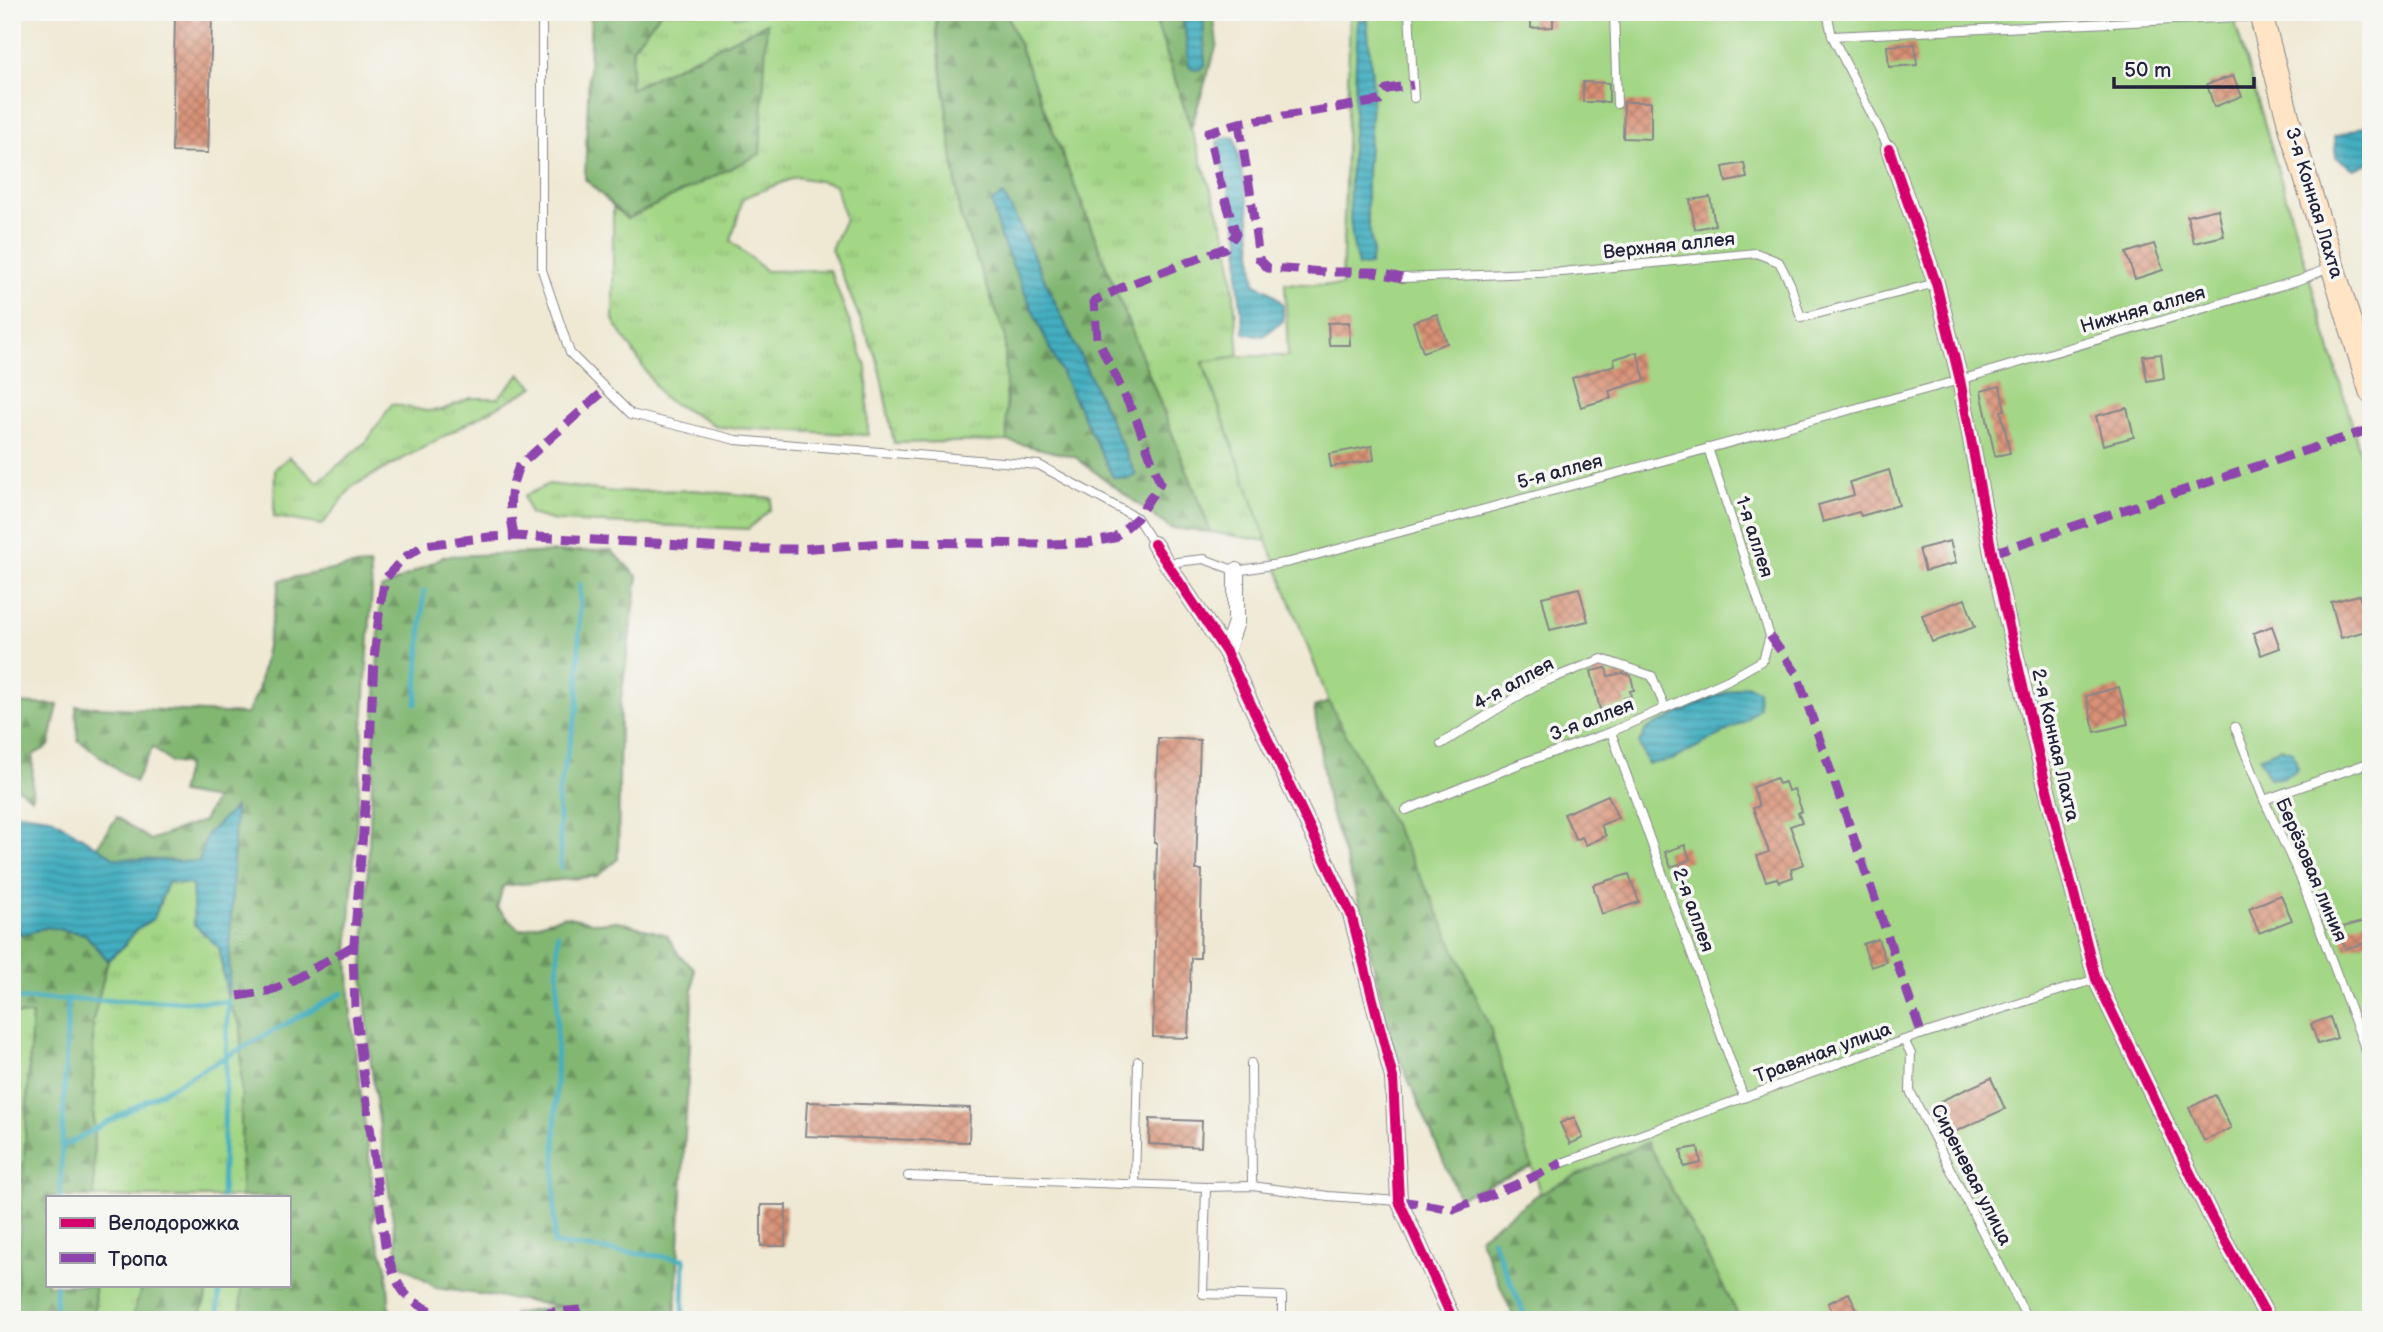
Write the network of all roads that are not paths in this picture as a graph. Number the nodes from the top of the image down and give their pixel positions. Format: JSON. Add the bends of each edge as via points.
{"nodes":[{"id":1,"x":542,"y":12,"type":"edge"},
{"id":2,"x":1409,"y":12,"type":"edge"},
{"id":3,"x":1614,"y":12,"type":"edge"},
{"id":4,"x":1827,"y":12,"type":"edge"},
{"id":5,"x":2260,"y":14,"type":"edge"},
{"id":6,"x":1832,"y":36,"type":"junction"},
{"id":7,"x":1414,"y":98,"type":"dead end"},
{"id":8,"x":1617,"y":104,"type":"dead end"},
{"id":9,"x":1889,"y":149,"type":"joint"},
{"id":10,"x":2334,"y":266,"type":"junction"},
{"id":11,"x":1402,"y":278,"type":"dead end"},
{"id":12,"x":1936,"y":283,"type":"junction"},
{"id":13,"x":1960,"y":380,"type":"junction"},
{"id":14,"x":2370,"y":388,"type":"edge"},
{"id":15,"x":1708,"y":448,"type":"junction"},
{"id":16,"x":1154,"y":544,"type":"joint"},
{"id":17,"x":1167,"y":563,"type":"junction"},
{"id":18,"x":1236,"y":571,"type":"junction"},
{"id":19,"x":1770,"y":636,"type":"joint"},
{"id":20,"x":1226,"y":652,"type":"junction"},
{"id":21,"x":1665,"y":708,"type":"junction"},
{"id":22,"x":2235,"y":727,"type":"dead end"},
{"id":23,"x":1611,"y":732,"type":"junction"},
{"id":24,"x":1441,"y":744,"type":"dead end"},
{"id":25,"x":2371,"y":762,"type":"edge"},
{"id":26,"x":2264,"y":800,"type":"junction"},
{"id":27,"x":1406,"y":810,"type":"dead end"},
{"id":28,"x":2096,"y":979,"type":"junction"},
{"id":29,"x":1904,"y":1040,"type":"junction"},
{"id":30,"x":1138,"y":1060,"type":"dead end"},
{"id":31,"x":1251,"y":1063,"type":"dead end"},
{"id":32,"x":2371,"y":1064,"type":"edge"},
{"id":33,"x":1744,"y":1098,"type":"junction"},
{"id":34,"x":1562,"y":1163,"type":"dead end"},
{"id":35,"x":908,"y":1176,"type":"dead end"},
{"id":36,"x":1135,"y":1184,"type":"junction"},
{"id":37,"x":1252,"y":1186,"type":"junction"},
{"id":38,"x":1206,"y":1187,"type":"junction"},
{"id":39,"x":1399,"y":1201,"type":"junction"},
{"id":40,"x":1282,"y":1320,"type":"edge"},
{"id":41,"x":1454,"y":1320,"type":"edge"},
{"id":42,"x":2028,"y":1320,"type":"edge"},
{"id":43,"x":2269,"y":1320,"type":"edge"}],
"edges":[{"from":1,"to":16,"type":"lane","via":[[542,270],[570,353],[631,414],[736,440],[1039,465],[1137,518]]},
{"from":2,"to":7,"type":"lane"},
{"from":3,"to":8,"type":"lane"},
{"from":4,"to":6,"type":"lane","name":"2-я Конная Лахта"},
{"from":5,"to":6,"type":"lane"},
{"from":5,"to":10,"type":"main road","name":"3-я Конная Лахта"},
{"from":6,"to":9,"type":"lane","name":"2-я Конная Лахта"},
{"from":9,"to":12,"type":"street","name":"2-я Конная Лахта"},
{"from":10,"to":13,"type":"lane","name":"Нижняя аллея"},
{"from":10,"to":14,"type":"main road","name":"3-я Конная Лахта"},
{"from":11,"to":12,"type":"lane","name":"Верхняя аллея","via":[[1562,272],[1756,253],[1779,262],[1801,318]]},
{"from":12,"to":13,"type":"street","name":"2-я Конная Лахта"},
{"from":13,"to":15,"type":"lane","name":"5-я аллея"},
{"from":13,"to":28,"type":"street","name":"2-я Конная Лахта","via":[[2032,729]]},
{"from":15,"to":18,"type":"lane","name":"5-я аллея","via":[[1290,562]]},
{"from":15,"to":19,"type":"lane","name":"1-я аллея"},
{"from":16,"to":17,"type":"street"},
{"from":17,"to":18,"type":"lane","name":"5-я аллея","via":[[1204,559]]},
{"from":17,"to":20,"type":"street"},
{"from":18,"to":20,"type":"street","via":[[1236,622]]},
{"from":19,"to":21,"type":"lane","name":"3-я аллея","via":[[1763,660]]},
{"from":20,"to":39,"type":"street","via":[[1350,914],[1393,1078]]},
{"from":21,"to":23,"type":"lane","name":"3-я аллея"},
{"from":21,"to":24,"type":"lane","name":"4-я аллея","via":[[1652,676],[1602,659],[1538,684]]},
{"from":22,"to":26,"type":"lane","name":"Берёзовая линия"},
{"from":23,"to":27,"type":"lane","name":"3-я аллея"},
{"from":23,"to":33,"type":"lane","name":"2-я аллея"},
{"from":25,"to":26,"type":"lane"},
{"from":26,"to":32,"type":"lane","name":"Берёзовая линия","via":[[2300,877]]},
{"from":28,"to":29,"type":"lane","name":"Травяная улица"},
{"from":28,"to":43,"type":"street","name":"2-я Конная Лахта","via":[[2212,1218]]},
{"from":29,"to":33,"type":"lane","name":"Травяная улица"},
{"from":29,"to":42,"type":"lane","name":"Сиреневая улица","via":[[1911,1054],[1910,1091]]},
{"from":30,"to":36,"type":"lane"},
{"from":31,"to":37,"type":"lane"},
{"from":33,"to":34,"type":"lane","name":"Травяная улица"},
{"from":35,"to":36,"type":"lane"},
{"from":36,"to":38,"type":"lane"},
{"from":37,"to":38,"type":"lane"},
{"from":37,"to":39,"type":"lane"},
{"from":38,"to":40,"type":"lane","via":[[1203,1294],[1282,1296]]},
{"from":39,"to":41,"type":"street"}]}
